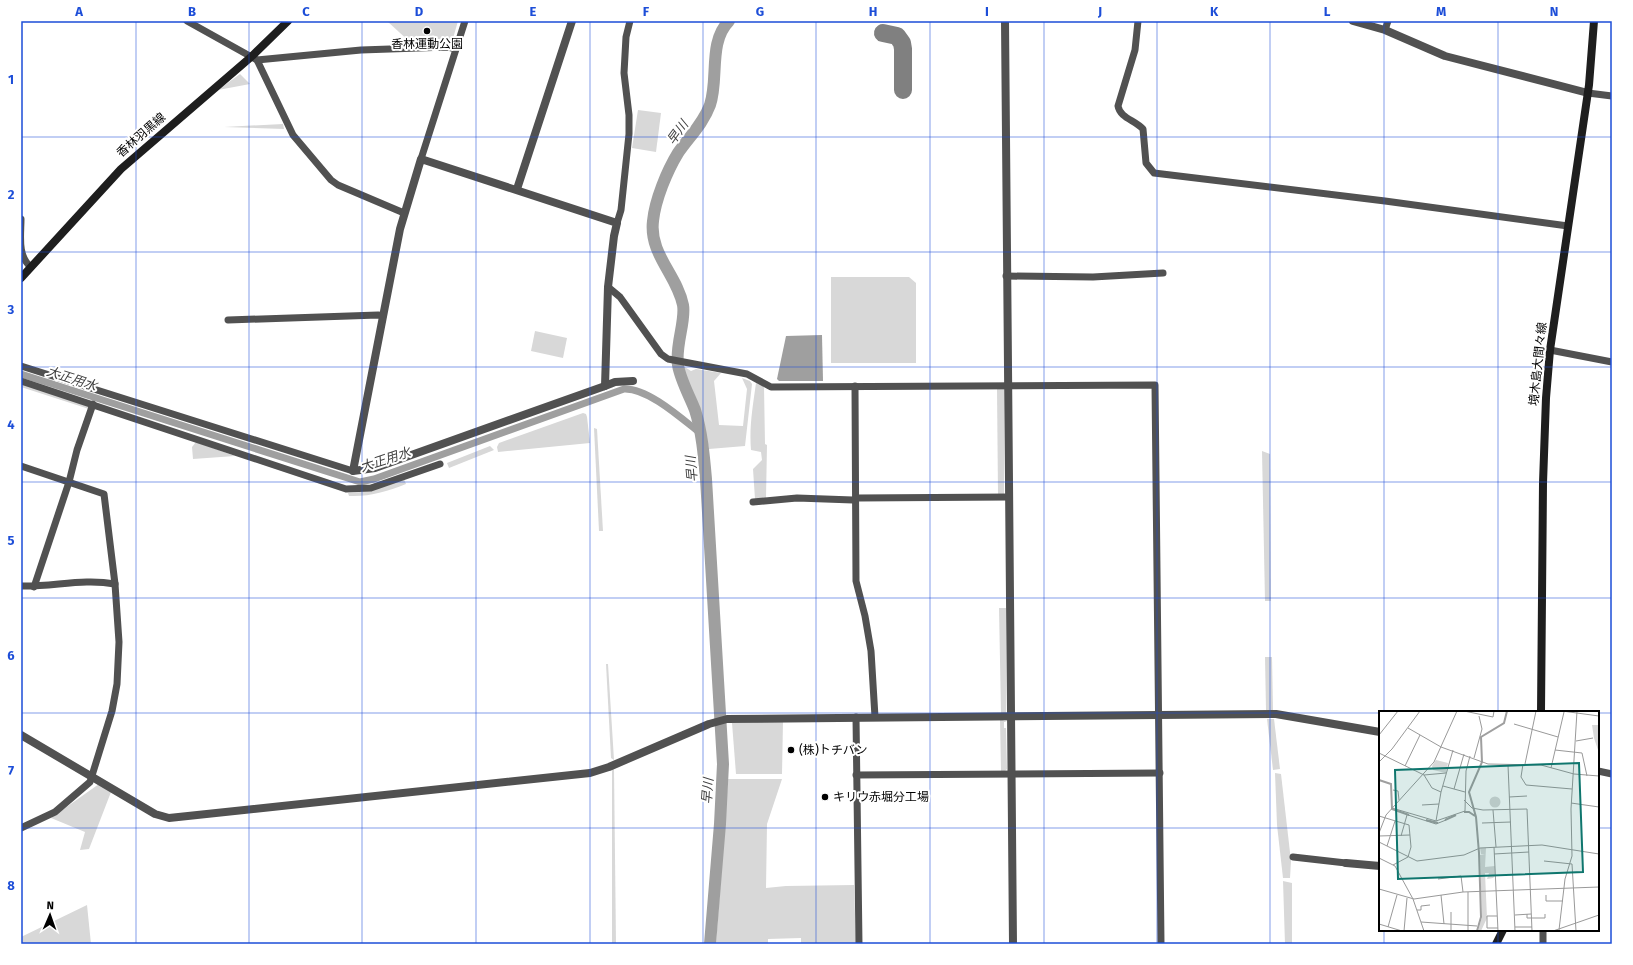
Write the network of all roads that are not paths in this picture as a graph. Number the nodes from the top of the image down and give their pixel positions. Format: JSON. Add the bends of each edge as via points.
{"nodes":[{"id":1,"x":187,"y":21,"type":"edge"},
{"id":2,"x":288,"y":21,"type":"edge"},
{"id":3,"x":465,"y":21,"type":"edge"},
{"id":4,"x":572,"y":21,"type":"edge"},
{"id":5,"x":630,"y":21,"type":"edge"},
{"id":6,"x":1005,"y":21,"type":"edge"},
{"id":7,"x":1138,"y":21,"type":"edge"},
{"id":8,"x":1353,"y":21,"type":"edge"},
{"id":9,"x":1388,"y":21,"type":"edge"},
{"id":10,"x":1594,"y":21,"type":"edge"},
{"id":11,"x":1385,"y":30,"type":"junction"},
{"id":12,"x":456,"y":49,"type":"junction"},
{"id":13,"x":254,"y":59,"type":"junction"},
{"id":14,"x":1588,"y":92,"type":"junction"},
{"id":15,"x":1612,"y":96,"type":"edge"},
{"id":16,"x":421,"y":159,"type":"junction"},
{"id":17,"x":517,"y":189,"type":"junction"},
{"id":18,"x":404,"y":213,"type":"junction"},
{"id":19,"x":21,"y":219,"type":"edge"},
{"id":20,"x":617,"y":223,"type":"junction"},
{"id":21,"x":1568,"y":226,"type":"junction"},
{"id":22,"x":31,"y":267,"type":"junction"},
{"id":23,"x":1163,"y":273,"type":"dead end"},
{"id":24,"x":1006,"y":276,"type":"junction"},
{"id":25,"x":21,"y":278,"type":"edge"},
{"id":26,"x":608,"y":287,"type":"junction"},
{"id":27,"x":383,"y":316,"type":"junction"},
{"id":28,"x":228,"y":320,"type":"dead end"},
{"id":29,"x":1550,"y":350,"type":"junction"},
{"id":30,"x":1612,"y":362,"type":"edge"},
{"id":31,"x":21,"y":366,"type":"edge"},
{"id":32,"x":21,"y":381,"type":"edge"},
{"id":33,"x":633,"y":381,"type":"dead end"},
{"id":34,"x":605,"y":386,"type":"junction"},
{"id":35,"x":855,"y":386,"type":"junction"},
{"id":36,"x":1008,"y":386,"type":"junction"},
{"id":37,"x":93,"y":404,"type":"junction"},
{"id":38,"x":440,"y":464,"type":"dead end"},
{"id":39,"x":21,"y":466,"type":"edge"},
{"id":40,"x":353,"y":471,"type":"junction"},
{"id":41,"x":70,"y":482,"type":"junction"},
{"id":42,"x":1009,"y":497,"type":"junction"},
{"id":43,"x":856,"y":499,"type":"junction"},
{"id":44,"x":753,"y":502,"type":"dead end"},
{"id":45,"x":115,"y":584,"type":"junction"},
{"id":46,"x":21,"y":586,"type":"edge"},
{"id":47,"x":34,"y":587,"type":"junction"},
{"id":48,"x":1541,"y":711,"type":"edge"},
{"id":49,"x":1158,"y":715,"type":"junction"},
{"id":50,"x":1011,"y":716,"type":"junction"},
{"id":51,"x":856,"y":717,"type":"junction"},
{"id":52,"x":875,"y":717,"type":"junction"},
{"id":53,"x":1379,"y":732,"type":"edge"},
{"id":54,"x":21,"y":735,"type":"edge"},
{"id":55,"x":1599,"y":771,"type":"edge"},
{"id":56,"x":1011,"y":773,"type":"junction"},
{"id":57,"x":1160,"y":773,"type":"junction"},
{"id":58,"x":1612,"y":774,"type":"edge"},
{"id":59,"x":856,"y":775,"type":"junction"},
{"id":60,"x":92,"y":777,"type":"junction"},
{"id":61,"x":21,"y":828,"type":"edge"},
{"id":62,"x":1293,"y":857,"type":"dead end"},
{"id":63,"x":1346,"y":863,"type":"joint"},
{"id":64,"x":1379,"y":866,"type":"edge"},
{"id":65,"x":1502,"y":931,"type":"edge"},
{"id":66,"x":1543,"y":931,"type":"edge"},
{"id":67,"x":859,"y":944,"type":"edge"},
{"id":68,"x":1013,"y":944,"type":"edge"},
{"id":69,"x":1161,"y":944,"type":"edge"},
{"id":70,"x":1496,"y":944,"type":"edge"},
{"id":71,"x":1543,"y":944,"type":"edge"}],
"edges":[{"from":1,"to":13,"type":"street"},
{"from":2,"to":13,"type":"main road","name":"香林羽黒線"},
{"from":3,"to":12,"type":"street"},
{"from":4,"to":17,"type":"street"},
{"from":5,"to":20,"type":"street","via":[[626,38],[624,73],[629,109],[629,134],[621,210]]},
{"from":6,"to":24,"type":"street"},
{"from":7,"to":21,"type":"street","via":[[1135,50],[1118,111],[1143,129],[1146,163],[1154,173]]},
{"from":8,"to":11,"type":"street"},
{"from":9,"to":11,"type":"street"},
{"from":10,"to":14,"type":"main road","name":"境木島大間々線"},
{"from":11,"to":14,"type":"street","via":[[1445,56]]},
{"from":12,"to":13,"type":"street","via":[[380,48]]},
{"from":12,"to":16,"type":"street"},
{"from":13,"to":18,"type":"street","via":[[288,127],[324,173],[338,185]]},
{"from":13,"to":22,"type":"main road","name":"香林羽黒線","via":[[125,165]]},
{"from":14,"to":15,"type":"street"},
{"from":14,"to":21,"type":"main road","name":"境木島大間々線"},
{"from":16,"to":17,"type":"street"},
{"from":16,"to":18,"type":"street"},
{"from":17,"to":20,"type":"street"},
{"from":18,"to":27,"type":"street"},
{"from":19,"to":22,"type":"street","via":[[23,258]]},
{"from":20,"to":26,"type":"street"},
{"from":21,"to":29,"type":"main road","name":"境木島大間々線"},
{"from":22,"to":25,"type":"main road","name":"香林羽黒線"},
{"from":23,"to":24,"type":"street","via":[[1093,277]]},
{"from":24,"to":36,"type":"street"},
{"from":26,"to":34,"type":"street"},
{"from":26,"to":35,"type":"street","via":[[620,297],[661,354],[668,359],[747,374],[771,387]]},
{"from":27,"to":28,"type":"street"},
{"from":27,"to":40,"type":"street"},
{"from":29,"to":30,"type":"street"},
{"from":29,"to":48,"type":"main road","name":"境木島大間々線","via":[[1544,451]]},
{"from":31,"to":40,"type":"street"},
{"from":32,"to":37,"type":"street"},
{"from":33,"to":34,"type":"street","via":[[615,382]]},
{"from":34,"to":40,"type":"street","via":[[375,468]]},
{"from":35,"to":36,"type":"street"},
{"from":35,"to":43,"type":"street"},
{"from":36,"to":42,"type":"street"},
{"from":36,"to":49,"type":"street","via":[[1155,385]]},
{"from":37,"to":38,"type":"street","via":[[346,489],[371,488]]},
{"from":37,"to":41,"type":"street","via":[[77,450]]},
{"from":39,"to":41,"type":"street"},
{"from":41,"to":45,"type":"street","via":[[106,496]]},
{"from":41,"to":47,"type":"street"},
{"from":42,"to":43,"type":"street"},
{"from":42,"to":50,"type":"street"},
{"from":43,"to":44,"type":"street","via":[[797,498]]},
{"from":43,"to":52,"type":"street","via":[[856,581],[869,638]]},
{"from":45,"to":47,"type":"street","via":[[92,580]]},
{"from":45,"to":60,"type":"street","via":[[119,642],[117,684],[112,711]]},
{"from":46,"to":47,"type":"street"},
{"from":49,"to":50,"type":"street"},
{"from":49,"to":53,"type":"street","via":[[1276,714]]},
{"from":49,"to":57,"type":"street"},
{"from":50,"to":52,"type":"street"},
{"from":50,"to":56,"type":"street"},
{"from":51,"to":52,"type":"street"},
{"from":51,"to":59,"type":"street"},
{"from":51,"to":60,"type":"street","via":[[727,719],[603,769],[581,774],[175,818],[155,814]]},
{"from":54,"to":60,"type":"street"},
{"from":55,"to":58,"type":"street"},
{"from":56,"to":57,"type":"street"},
{"from":56,"to":59,"type":"street"},
{"from":56,"to":68,"type":"street"},
{"from":57,"to":69,"type":"street"},
{"from":59,"to":67,"type":"street"},
{"from":60,"to":61,"type":"street","via":[[84,788],[55,812]]},
{"from":62,"to":63,"type":"street"},
{"from":63,"to":64,"type":"street"},
{"from":65,"to":70,"type":"main road"},
{"from":66,"to":71,"type":"street"}]}
